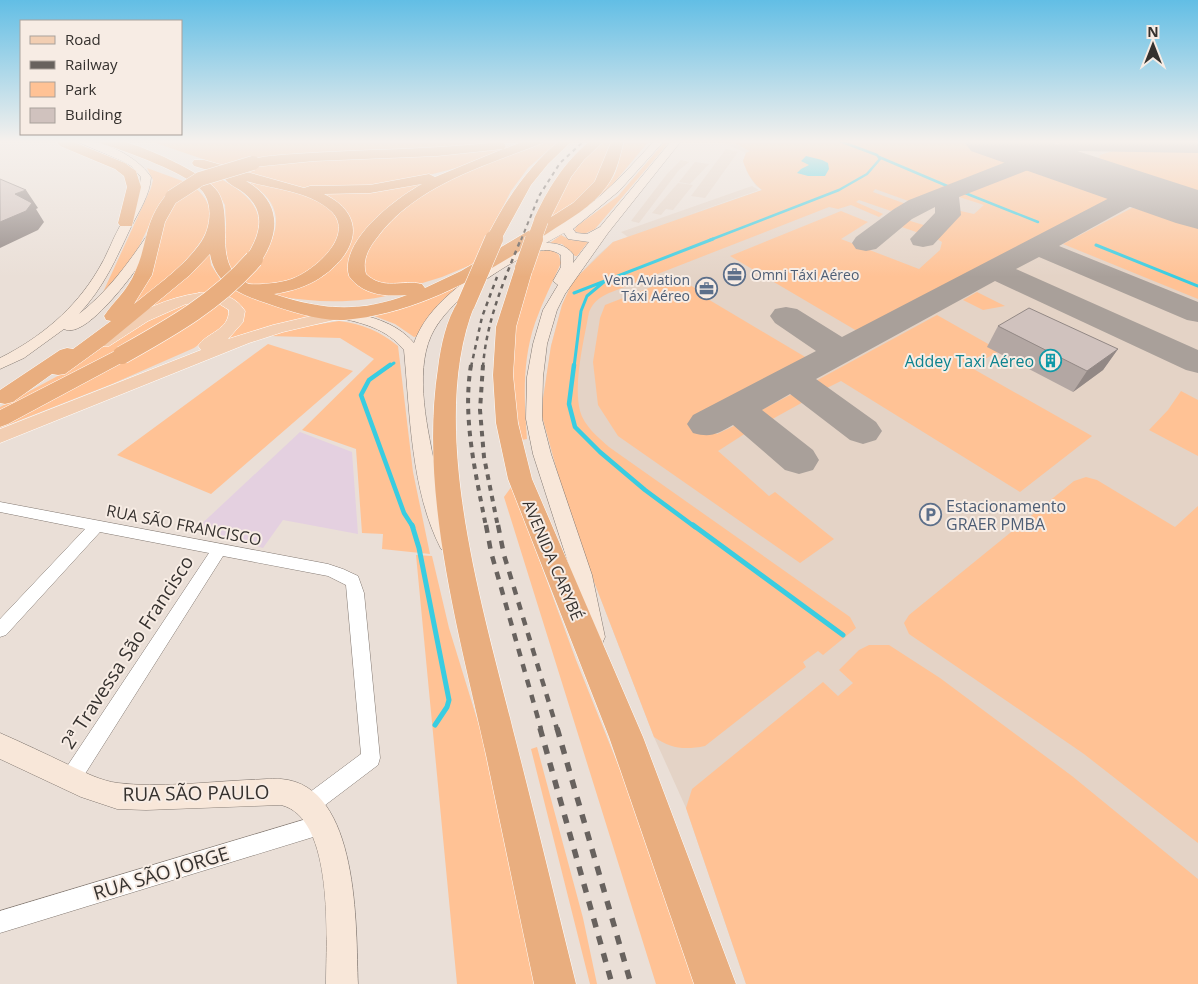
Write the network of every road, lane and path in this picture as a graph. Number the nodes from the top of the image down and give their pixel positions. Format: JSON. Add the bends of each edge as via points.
{"nodes":[{"id":1,"x":134,"y":186,"type":"edge"},
{"id":2,"x":187,"y":186,"type":"edge"},
{"id":3,"x":196,"y":186,"type":"edge"},
{"id":4,"x":204,"y":186,"type":"edge"},
{"id":5,"x":243,"y":186,"type":"edge"},
{"id":6,"x":280,"y":186,"type":"joint"},
{"id":7,"x":395,"y":186,"type":"edge"},
{"id":8,"x":431,"y":186,"type":"edge"},
{"id":9,"x":522,"y":186,"type":"edge"},
{"id":10,"x":558,"y":186,"type":"edge"},
{"id":11,"x":599,"y":186,"type":"edge"},
{"id":12,"x":617,"y":186,"type":"edge"},
{"id":13,"x":640,"y":186,"type":"edge"},
{"id":14,"x":213,"y":198,"type":"junction"},
{"id":15,"x":576,"y":220,"type":"junction"},
{"id":16,"x":126,"y":223,"type":"joint"},
{"id":17,"x":217,"y":225,"type":"junction"},
{"id":18,"x":604,"y":230,"type":"junction"},
{"id":19,"x":152,"y":237,"type":"junction"},
{"id":20,"x":493,"y":260,"type":"junction"},
{"id":21,"x":524,"y":260,"type":"junction"},
{"id":22,"x":440,"y":282,"type":"junction"},
{"id":23,"x":234,"y":283,"type":"junction"},
{"id":24,"x":257,"y":294,"type":"junction"},
{"id":25,"x":550,"y":310,"type":"junction"},
{"id":26,"x":341,"y":314,"type":"junction"},
{"id":27,"x":14,"y":357,"type":"junction"},
{"id":28,"x":180,"y":363,"type":"junction"},
{"id":29,"x":0,"y":364,"type":"edge"},
{"id":30,"x":58,"y":369,"type":"junction"},
{"id":31,"x":416,"y":379,"type":"junction"},
{"id":32,"x":3,"y":398,"type":"edge"},
{"id":33,"x":0,"y":419,"type":"edge"},
{"id":34,"x":0,"y":436,"type":"edge"},
{"id":35,"x":0,"y":506,"type":"edge"},
{"id":36,"x":98,"y":525,"type":"junction"},
{"id":37,"x":219,"y":550,"type":"junction"},
{"id":38,"x":463,"y":579,"type":"junction"},
{"id":39,"x":0,"y":630,"type":"edge"},
{"id":40,"x":604,"y":684,"type":"junction"},
{"id":41,"x":0,"y":746,"type":"edge"},
{"id":42,"x":71,"y":778,"type":"junction"},
{"id":43,"x":316,"y":815,"type":"junction"},
{"id":44,"x":0,"y":922,"type":"edge"},
{"id":45,"x":342,"y":984,"type":"edge"},
{"id":46,"x":556,"y":984,"type":"edge"},
{"id":47,"x":715,"y":984,"type":"edge"}],
"edges":[{"from":1,"to":16,"type":"highway"},
{"from":2,"to":19,"type":"highway","bridge":true,"via":[[172,197],[158,217]]},
{"from":3,"to":14,"type":"highway"},
{"from":4,"to":14,"type":"highway"},
{"from":5,"to":33,"type":"highway","bridge":true,"via":[[264,205],[268,218],[267,233],[254,260],[238,278],[204,306],[122,355]]},
{"from":6,"to":7,"type":"highway","via":[[321,191]]},
{"from":6,"to":23,"type":"highway","via":[[312,195],[342,213],[346,224],[344,241],[331,261],[299,283],[266,289]]},
{"from":8,"to":22,"type":"highway","via":[[401,204],[372,232],[356,259],[358,276],[374,287],[405,290]]},
{"from":9,"to":38,"type":"highway","bridge":true,"via":[[496,235],[466,304],[452,345],[448,370],[445,442]]},
{"from":10,"to":21,"type":"highway","name":"AVENIDA CARYBÉ","bridge":true},
{"from":11,"to":20,"type":"highway","via":[[587,199]]},
{"from":12,"to":15,"type":"main road"},
{"from":13,"to":18,"type":"main road"},
{"from":14,"to":17,"type":"highway"},
{"from":15,"to":18,"type":"main road","via":[[567,229],[572,236],[589,238]]},
{"from":15,"to":21,"type":"main road"},
{"from":16,"to":27,"type":"main road","via":[[114,253],[78,308],[52,333]]},
{"from":17,"to":23,"type":"highway","via":[[218,265]]},
{"from":17,"to":30,"type":"highway","via":[[210,241],[185,269],[110,333]]},
{"from":18,"to":25,"type":"main road"},
{"from":19,"to":27,"type":"main road","via":[[134,266],[96,309],[69,329]]},
{"from":19,"to":32,"type":"highway","via":[[145,270],[121,308],[97,332]]},
{"from":20,"to":22,"type":"highway"},
{"from":20,"to":26,"type":"highway","via":[[421,295]]},
{"from":21,"to":25,"type":"main road","via":[[537,248],[560,248],[567,254],[567,267]]},
{"from":21,"to":31,"type":"main road","via":[[479,279],[440,312],[424,335]]},
{"from":21,"to":40,"type":"highway","name":"AVENIDA CARYBÉ","via":[[504,342],[503,397],[507,423],[520,479]]},
{"from":22,"to":24,"type":"highway","via":[[394,297],[343,304],[305,303]]},
{"from":23,"to":24,"type":"highway"},
{"from":24,"to":26,"type":"highway","via":[[296,306]]},
{"from":25,"to":40,"type":"main road","via":[[535,378],[534,419],[542,454],[582,575]]},
{"from":26,"to":28,"type":"main road","via":[[263,332]]},
{"from":26,"to":31,"type":"main road","via":[[372,322],[401,337],[412,349]]},
{"from":27,"to":29,"type":"main road"},
{"from":28,"to":30,"type":"main road","via":[[230,327],[238,314],[232,304],[222,299],[205,298],[168,305]]},
{"from":28,"to":34,"type":"main road"},
{"from":30,"to":32,"type":"main road"},
{"from":31,"to":38,"type":"main road","via":[[421,440],[434,508]]},
{"from":35,"to":36,"type":"street","name":"RUA SÃO FRANCISCO"},
{"from":36,"to":37,"type":"street","name":"RUA SÃO FRANCISCO"},
{"from":36,"to":39,"type":"street"},
{"from":37,"to":42,"type":"street","name":"2ª Travessa São Francisco"},
{"from":37,"to":43,"type":"street","name":"RUA SÃO FRANCISCO","via":[[338,572],[353,581],[371,758]]},
{"from":38,"to":46,"type":"highway"},
{"from":40,"to":47,"type":"highway","name":"AVENIDA CARYBÉ"},
{"from":41,"to":42,"type":"main road","name":"RUA SÃO PAULO"},
{"from":42,"to":43,"type":"main road","name":"RUA SÃO PAULO","via":[[117,796],[281,792],[291,794]]},
{"from":43,"to":44,"type":"street","name":"RUA SÃO JORGE"},
{"from":43,"to":45,"type":"main road","via":[[338,883]]}]}
